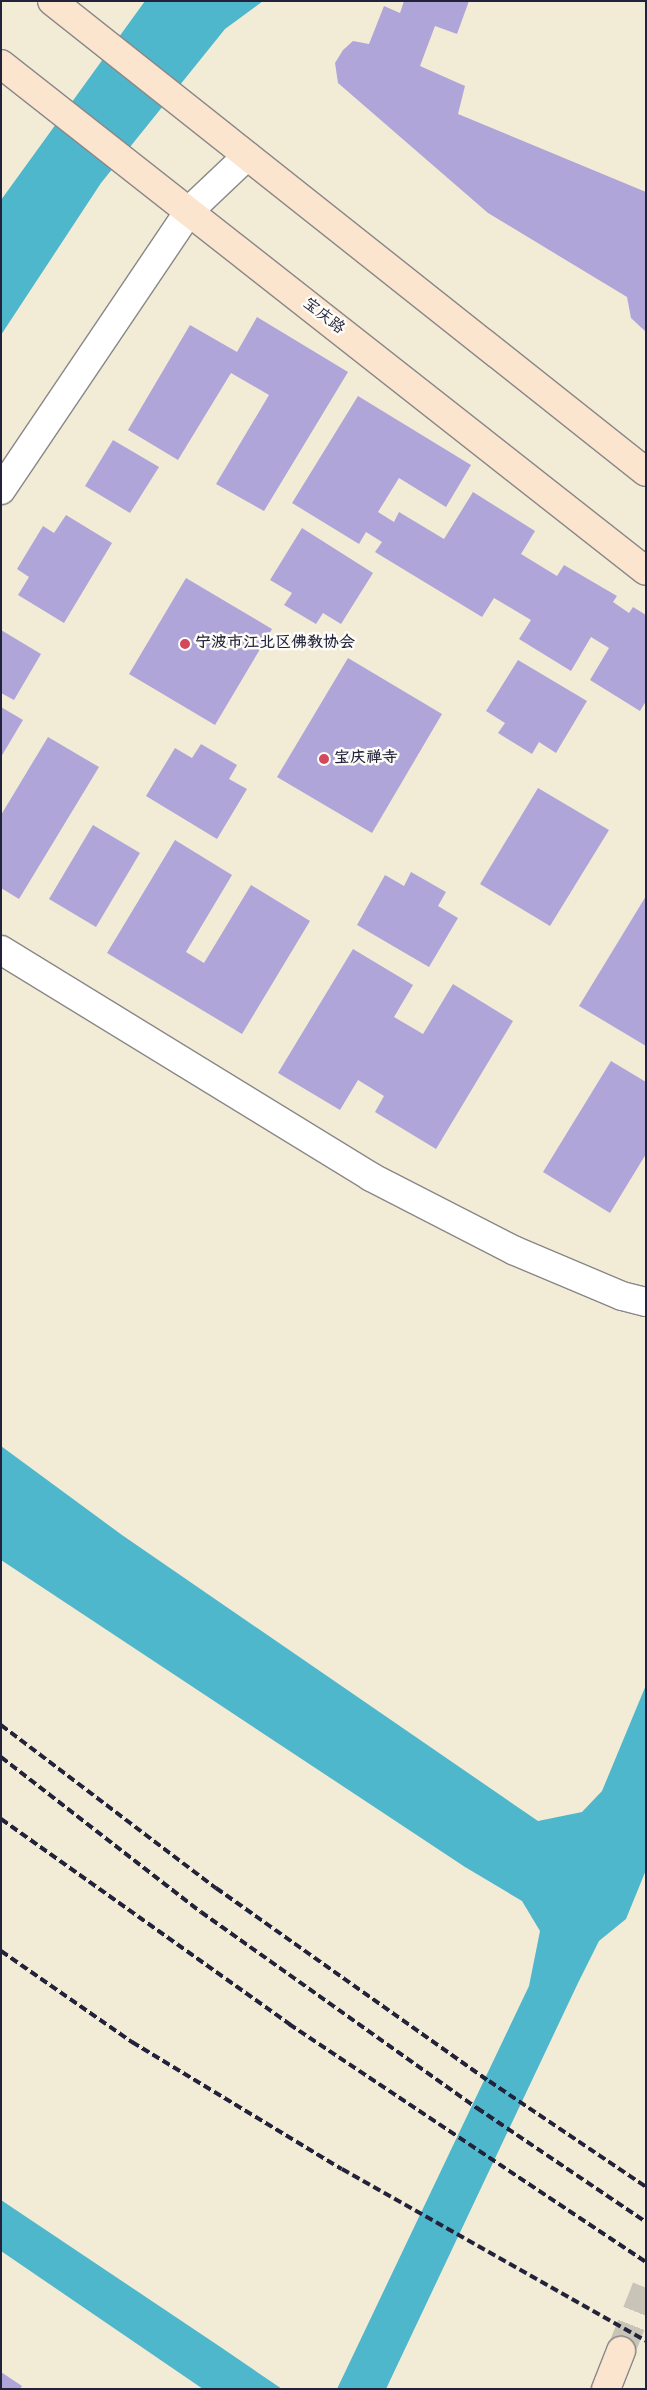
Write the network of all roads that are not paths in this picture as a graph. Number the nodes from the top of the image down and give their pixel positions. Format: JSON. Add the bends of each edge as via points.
{"nodes":[{"id":1,"x":52,"y":1,"type":"edge"},
{"id":2,"x":1,"y":64,"type":"edge"},
{"id":3,"x":246,"y":155,"type":"junction"},
{"id":4,"x":188,"y":210,"type":"junction"},
{"id":5,"x":646,"y":472,"type":"edge"},
{"id":6,"x":1,"y":490,"type":"edge"},
{"id":7,"x":646,"y":571,"type":"edge"},
{"id":8,"x":1,"y":950,"type":"edge"},
{"id":9,"x":646,"y":1302,"type":"edge"},
{"id":10,"x":621,"y":2350,"type":"tunnel mouth"},
{"id":11,"x":606,"y":2389,"type":"edge"}],
"edges":[{"from":1,"to":3,"type":"main road"},
{"from":2,"to":4,"type":"main road","name":"宝庆路"},
{"from":3,"to":4,"type":"street"},
{"from":3,"to":5,"type":"main road"},
{"from":4,"to":6,"type":"street"},
{"from":4,"to":7,"type":"main road","name":"宝庆路"},
{"from":8,"to":9,"type":"street","via":[[371,1177],[513,1250],[622,1296]]},
{"from":10,"to":11,"type":"main road"}]}
